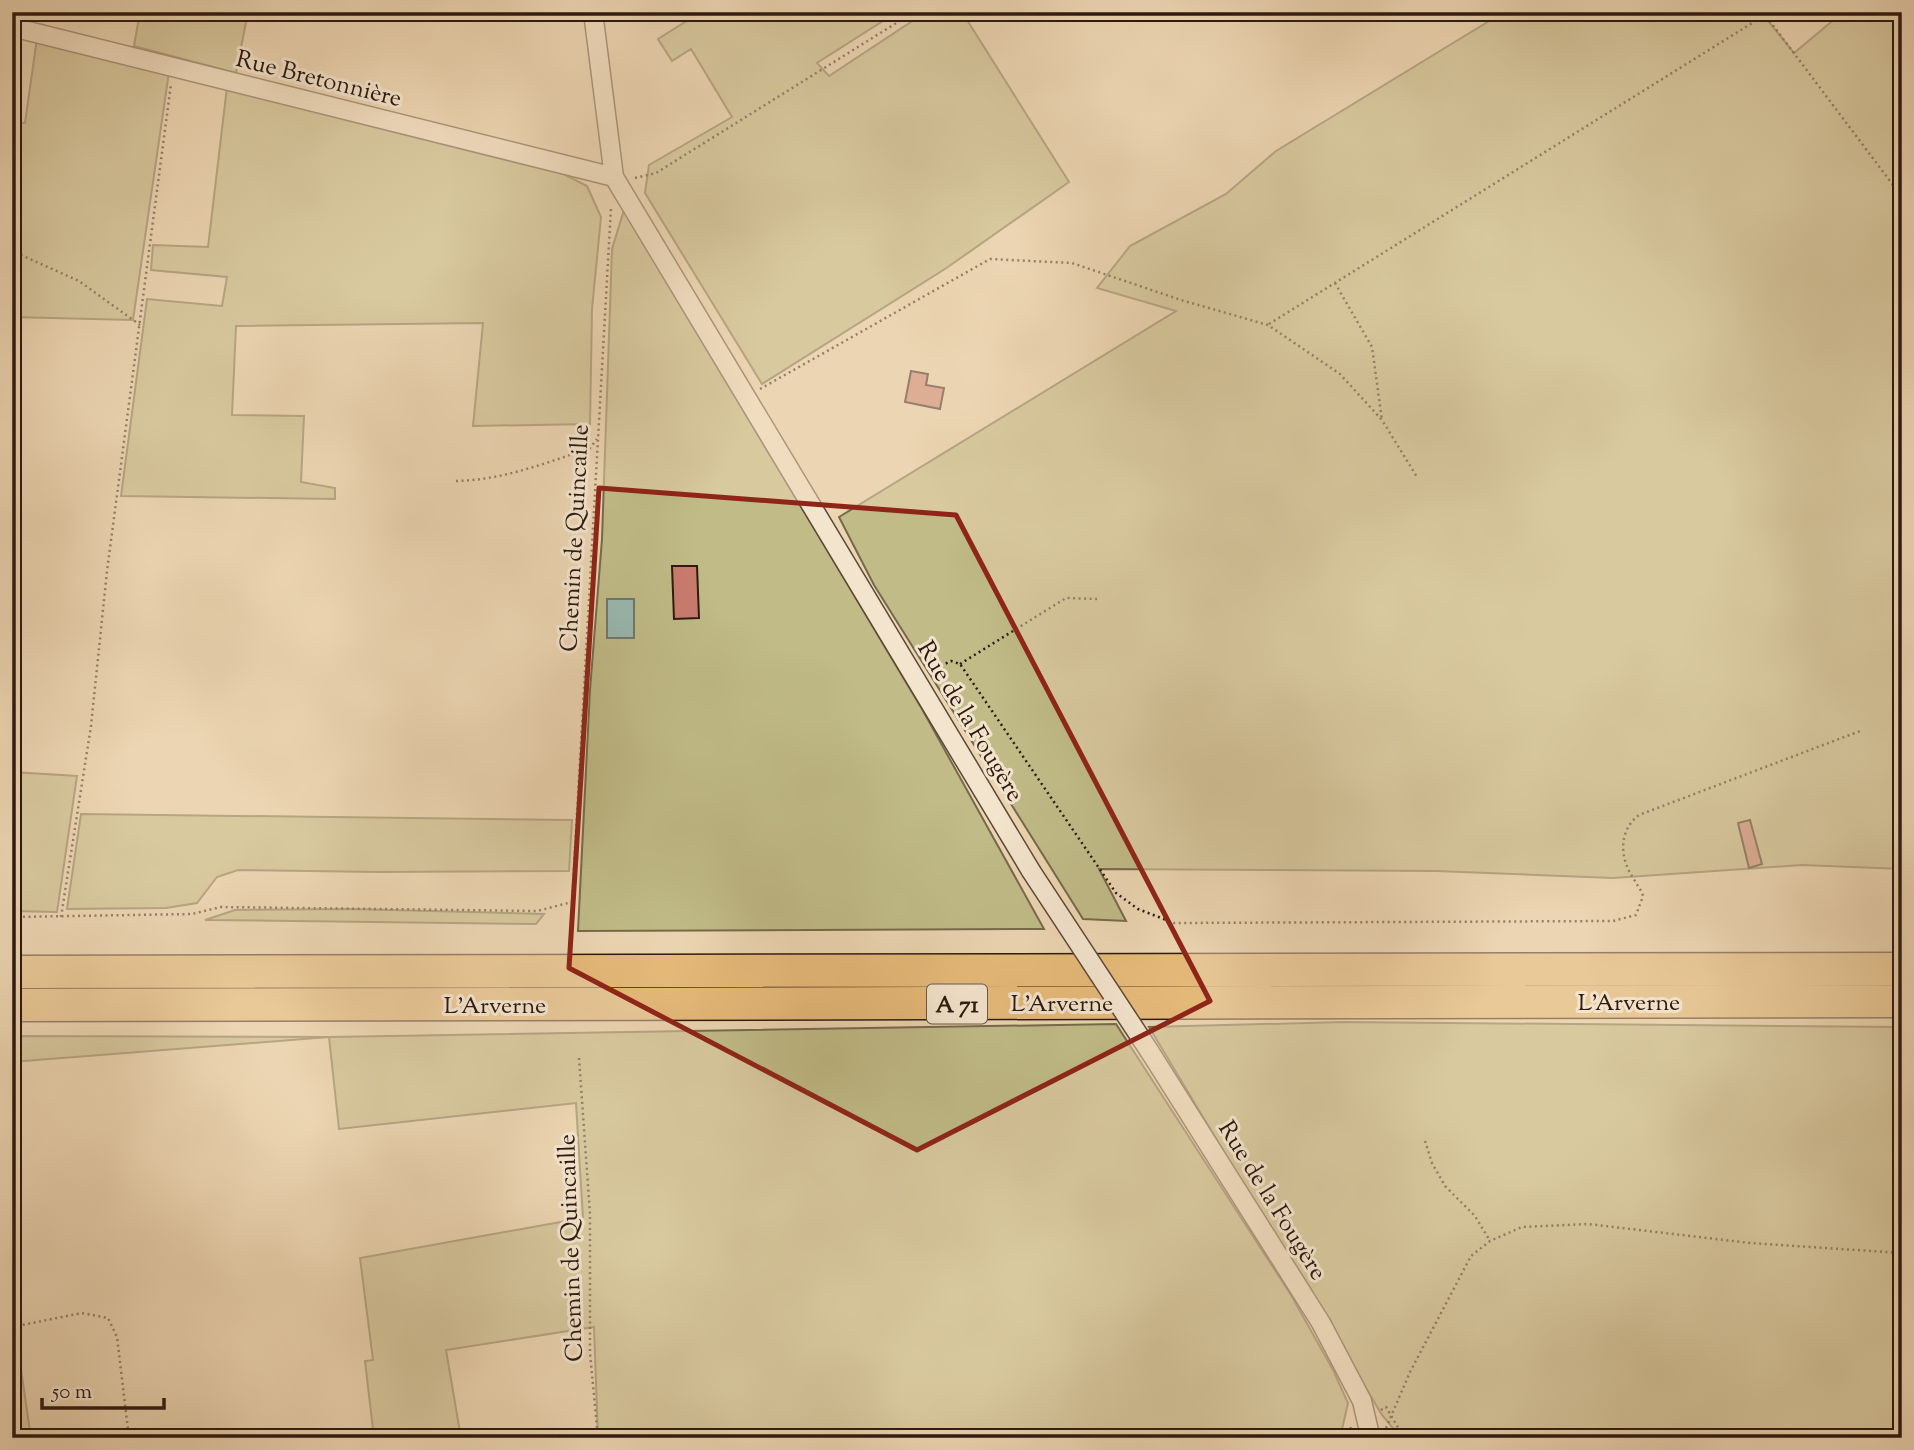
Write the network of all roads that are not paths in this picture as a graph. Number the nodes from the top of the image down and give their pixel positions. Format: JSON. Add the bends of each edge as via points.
{"nodes":[{"id":1,"x":593,"y":12,"type":"edge"},
{"id":2,"x":12,"y":27,"type":"edge"},
{"id":3,"x":623,"y":178,"type":"junction"},
{"id":4,"x":1902,"y":969,"type":"edge"},
{"id":5,"x":12,"y":972,"type":"edge"},
{"id":6,"x":1902,"y":1001,"type":"edge"},
{"id":7,"x":12,"y":1005,"type":"edge"},
{"id":8,"x":1374,"y":1436,"type":"edge"}],
"edges":[{"from":1,"to":3,"type":"street","name":"Rue de la Fougère"},
{"from":2,"to":3,"type":"street","name":"Rue Bretonnière"},
{"from":3,"to":8,"type":"street","name":"Rue de la Fougère","bridge":true,"via":[[1031,871],[1321,1323],[1362,1401]]},
{"from":4,"to":5,"type":"highway","name":"L'Arverne","number":"A 71"},
{"from":6,"to":7,"type":"highway","name":"L'Arverne","number":"A 71"}]}
